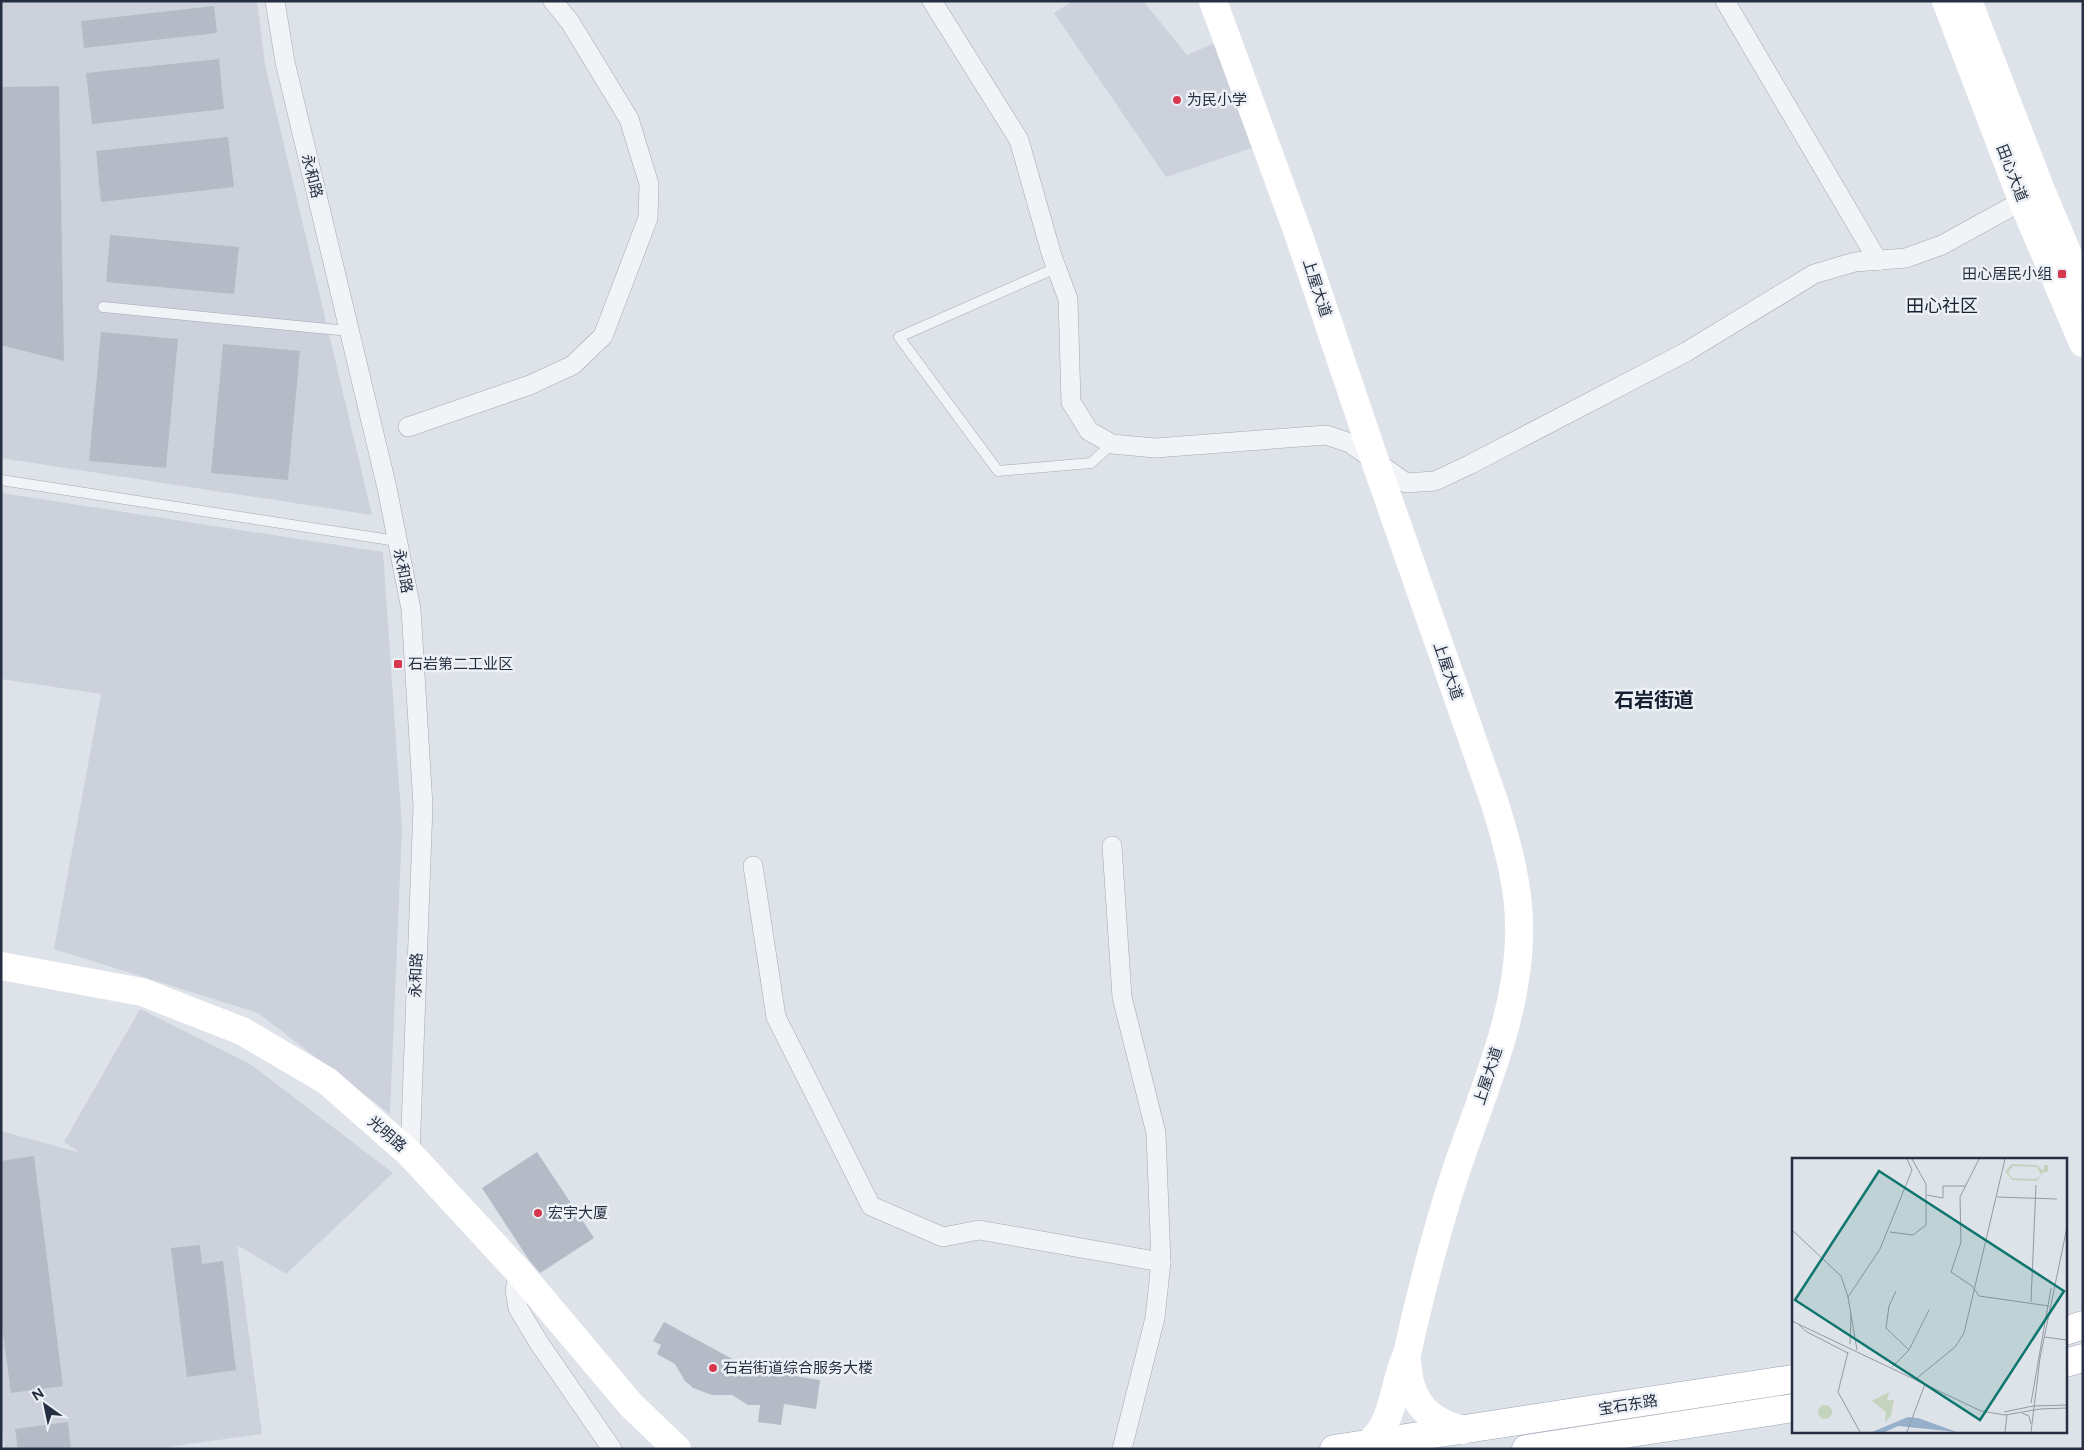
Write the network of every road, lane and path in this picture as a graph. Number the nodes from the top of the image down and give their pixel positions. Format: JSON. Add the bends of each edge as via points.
{"nodes":[{"id":1,"x":275,"y":1,"type":"edge"},
{"id":2,"x":553,"y":1,"type":"edge"},
{"id":3,"x":932,"y":1,"type":"edge"},
{"id":4,"x":1213,"y":1,"type":"edge"},
{"id":5,"x":1725,"y":1,"type":"edge"},
{"id":6,"x":1946,"y":1,"type":"edge"},
{"id":7,"x":1968,"y":1,"type":"edge"},
{"id":8,"x":2032,"y":195,"type":"junction"},
{"id":9,"x":1878,"y":261,"type":"junction"},
{"id":10,"x":1056,"y":268,"type":"junction"},
{"id":11,"x":2083,"y":290,"type":"edge"},
{"id":12,"x":103,"y":307,"type":"dead end"},
{"id":13,"x":349,"y":331,"type":"junction"},
{"id":14,"x":2083,"y":343,"type":"edge"},
{"id":15,"x":408,"y":427,"type":"dead end"},
{"id":16,"x":1112,"y":444,"type":"junction"},
{"id":17,"x":1374,"y":458,"type":"junction"},
{"id":18,"x":1,"y":480,"type":"edge"},
{"id":19,"x":398,"y":541,"type":"junction"},
{"id":20,"x":1112,"y":846,"type":"dead end"},
{"id":21,"x":753,"y":866,"type":"dead end"},
{"id":22,"x":1,"y":966,"type":"edge"},
{"id":23,"x":410,"y":1154,"type":"junction"},
{"id":24,"x":1161,"y":1262,"type":"junction"},
{"id":25,"x":519,"y":1272,"type":"junction"},
{"id":26,"x":2083,"y":1326,"type":"edge"},
{"id":27,"x":2066,"y":1331,"type":"edge"},
{"id":28,"x":1407,"y":1354,"type":"junction"},
{"id":29,"x":2083,"y":1358,"type":"edge"},
{"id":30,"x":2066,"y":1364,"type":"edge"},
{"id":31,"x":1792,"y":1379,"type":"edge"},
{"id":32,"x":1792,"y":1408,"type":"edge"},
{"id":33,"x":1369,"y":1443,"type":"junction"},
{"id":34,"x":1466,"y":1443,"type":"edge"},
{"id":35,"x":1576,"y":1444,"type":"edge"},
{"id":36,"x":612,"y":1449,"type":"edge"},
{"id":37,"x":677,"y":1449,"type":"edge"},
{"id":38,"x":1122,"y":1449,"type":"edge"},
{"id":39,"x":1334,"y":1449,"type":"edge"},
{"id":40,"x":1526,"y":1449,"type":"edge"}],
"edges":[{"from":1,"to":13,"type":"street","name":"永和路","via":[[285,62]]},
{"from":2,"to":15,"type":"street","via":[[570,22],[629,119],[649,184],[648,218],[603,336],[573,365],[530,385]]},
{"from":3,"to":10,"type":"street","via":[[1019,140]]},
{"from":4,"to":17,"type":"street","name":"上屋大道","via":[[1298,233]]},
{"from":5,"to":9,"type":"street"},
{"from":6,"to":8,"type":"street","name":"田心大道"},
{"from":7,"to":8,"type":"street","name":"田心大道"},
{"from":8,"to":9,"type":"street","via":[[1942,245],[1906,258]]},
{"from":8,"to":11,"type":"street","name":"田心大道"},
{"from":8,"to":14,"type":"street","name":"田心大道"},
{"from":9,"to":17,"type":"street","via":[[1855,262],[1814,274],[1686,352],[1435,481],[1406,483]]},
{"from":10,"to":16,"type":"street","via":[[1068,299],[1071,402],[1089,431]]},
{"from":10,"to":16,"type":"lane","via":[[900,337],[998,471],[1092,463]]},
{"from":12,"to":13,"type":"lane"},
{"from":13,"to":19,"type":"street","name":"永和路"},
{"from":16,"to":17,"type":"street","via":[[1155,448],[1326,435],[1350,443]]},
{"from":17,"to":28,"type":"street","name":"上屋大道","via":[[1508,845],[1520,936],[1517,968],[1501,1037],[1437,1228]]},
{"from":18,"to":19,"type":"lane"},
{"from":19,"to":23,"type":"street","name":"永和路","via":[[411,610],[423,806]]},
{"from":20,"to":24,"type":"street","via":[[1122,997],[1156,1133]]},
{"from":21,"to":24,"type":"street","via":[[776,1016],[871,1206],[944,1237],[979,1230]]},
{"from":22,"to":23,"type":"street","name":"光明路","via":[[142,992],[242,1031],[327,1081]]},
{"from":23,"to":25,"type":"street","name":"光明路"},
{"from":24,"to":38,"type":"street","via":[[1155,1318]]},
{"from":25,"to":36,"type":"street","via":[[515,1290],[518,1308]]},
{"from":25,"to":37,"type":"street","name":"光明路","via":[[632,1405]]},
{"from":26,"to":27,"type":"street"},
{"from":28,"to":33,"type":"street","name":"上屋大道","via":[[1398,1372],[1394,1397],[1380,1433]]},
{"from":28,"to":34,"type":"street","name":"上屋大道","via":[[1415,1400],[1436,1421]]},
{"from":29,"to":30,"type":"street"},
{"from":31,"to":34,"type":"street","name":"宝石东路"},
{"from":32,"to":35,"type":"street","name":"宝石东路"},
{"from":33,"to":34,"type":"street","name":"宝石东路"},
{"from":33,"to":39,"type":"street","name":"宝石东路"},
{"from":35,"to":40,"type":"street","name":"宝石东路"}]}
